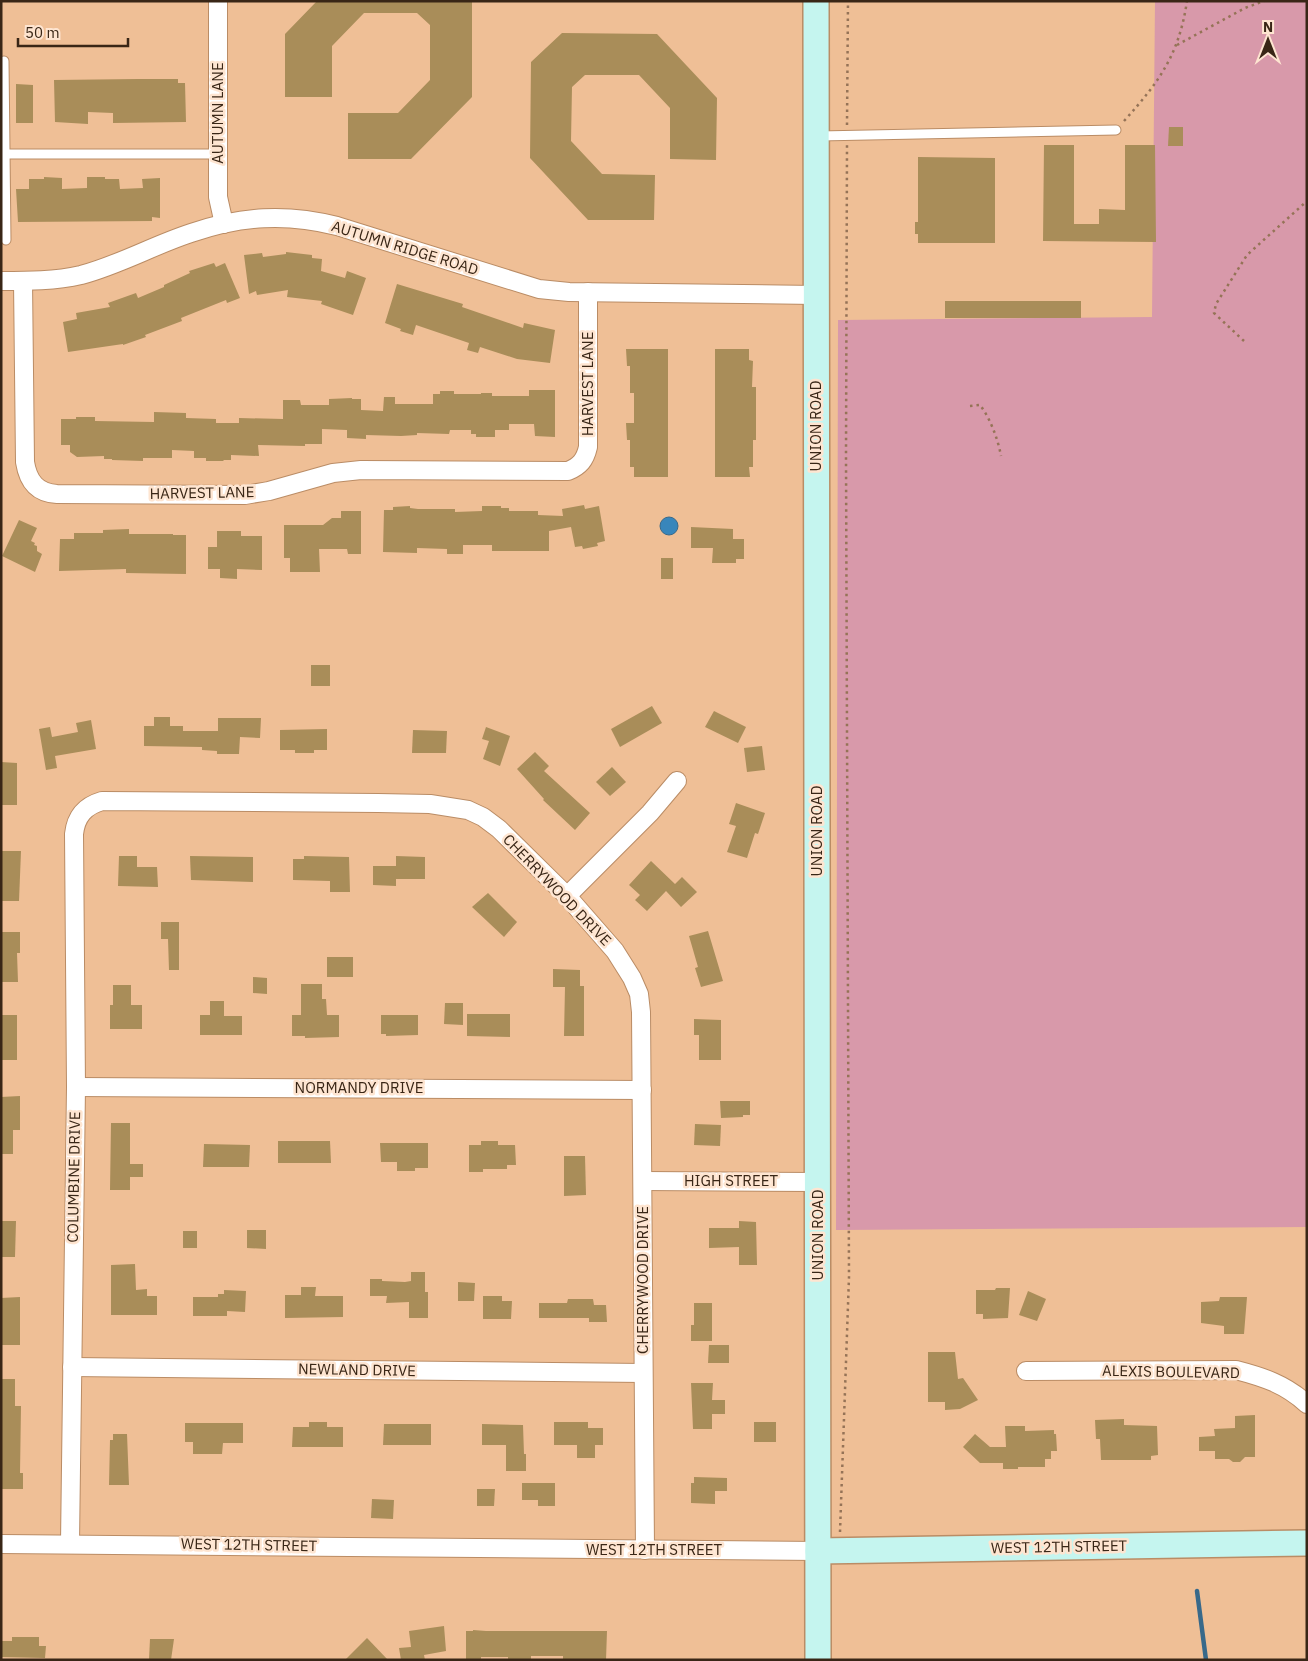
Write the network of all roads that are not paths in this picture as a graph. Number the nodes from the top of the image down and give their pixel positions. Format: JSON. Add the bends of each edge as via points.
{"nodes":[{"id":1,"x":218,"y":1,"type":"edge"},
{"id":2,"x":816,"y":1,"type":"edge"},
{"id":3,"x":4,"y":61,"type":"dead end"},
{"id":4,"x":1116,"y":130,"type":"road end"},
{"id":5,"x":816,"y":136,"type":"junction"},
{"id":6,"x":5,"y":154,"type":"junction"},
{"id":7,"x":218,"y":154,"type":"junction"},
{"id":8,"x":224,"y":224,"type":"junction"},
{"id":9,"x":6,"y":240,"type":"dead end"},
{"id":10,"x":1,"y":281,"type":"edge"},
{"id":11,"x":23,"y":281,"type":"junction"},
{"id":12,"x":588,"y":292,"type":"junction"},
{"id":13,"x":816,"y":295,"type":"junction"},
{"id":14,"x":678,"y":781,"type":"dead end"},
{"id":15,"x":83,"y":812,"type":"joint"},
{"id":16,"x":567,"y":896,"type":"junction"},
{"id":17,"x":76,"y":1087,"type":"junction"},
{"id":18,"x":642,"y":1090,"type":"junction"},
{"id":19,"x":643,"y":1181,"type":"junction"},
{"id":20,"x":818,"y":1182,"type":"junction"},
{"id":21,"x":72,"y":1368,"type":"junction"},
{"id":22,"x":1026,"y":1371,"type":"dead end"},
{"id":23,"x":643,"y":1373,"type":"junction"},
{"id":24,"x":1307,"y":1404,"type":"edge"},
{"id":25,"x":70,"y":1543,"type":"junction"},
{"id":26,"x":1307,"y":1543,"type":"edge"},
{"id":27,"x":1,"y":1544,"type":"edge"},
{"id":28,"x":645,"y":1550,"type":"junction"},
{"id":29,"x":829,"y":1550,"type":"junction"},
{"id":30,"x":818,"y":1660,"type":"edge"}],
"edges":[{"from":1,"to":7,"type":"street","name":"AUTUMN LANE"},
{"from":2,"to":5,"type":"main road","name":"UNION ROAD"},
{"from":3,"to":6,"type":"lane"},
{"from":4,"to":5,"type":"lane"},
{"from":5,"to":13,"type":"main road","name":"UNION ROAD"},
{"from":6,"to":7,"type":"lane"},
{"from":6,"to":9,"type":"lane"},
{"from":7,"to":8,"type":"street","name":"AUTUMN LANE","via":[[218,197]]},
{"from":8,"to":11,"type":"street","name":"AUTUMN RIDGE ROAD","via":[[190,233],[81,275]]},
{"from":8,"to":12,"type":"street","name":"AUTUMN RIDGE ROAD","via":[[265,217],[319,221],[530,287],[557,292]]},
{"from":10,"to":11,"type":"street","name":"AUTUMN RIDGE ROAD"},
{"from":11,"to":12,"type":"street","name":"HARVEST LANE","via":[[26,470],[29,478],[47,494],[246,494],[333,473],[361,470],[568,471],[582,462],[588,448]]},
{"from":12,"to":13,"type":"street","name":"AUTUMN RIDGE ROAD"},
{"from":13,"to":20,"type":"main road","name":"UNION ROAD"},
{"from":14,"to":16,"type":"street"},
{"from":15,"to":16,"type":"street","name":"CHERRYWOOD DRIVE","via":[[102,801],[452,806],[489,821]]},
{"from":15,"to":17,"type":"street","name":"COLUMBINE DRIVE","via":[[74,834]]},
{"from":16,"to":18,"type":"street","name":"CHERRYWOOD DRIVE","via":[[615,951],[639,994]]},
{"from":17,"to":18,"type":"street","name":"NORMANDY DRIVE"},
{"from":17,"to":21,"type":"street","name":"COLUMBINE DRIVE"},
{"from":18,"to":19,"type":"street","name":"CHERRYWOOD DRIVE"},
{"from":19,"to":20,"type":"street","name":"HIGH STREET"},
{"from":19,"to":23,"type":"street","name":"CHERRYWOOD DRIVE"},
{"from":20,"to":29,"type":"main road","name":"UNION ROAD"},
{"from":21,"to":23,"type":"street","name":"NEWLAND DRIVE"},
{"from":21,"to":25,"type":"street","name":"COLUMBINE DRIVE"},
{"from":22,"to":24,"type":"street","name":"ALEXIS BOULEVARD","via":[[1236,1370],[1266,1378]]},
{"from":23,"to":28,"type":"street","name":"CHERRYWOOD DRIVE"},
{"from":25,"to":27,"type":"street","name":"WEST 12TH STREET"},
{"from":25,"to":28,"type":"street","name":"WEST 12TH STREET"},
{"from":26,"to":29,"type":"main road","name":"WEST 12TH STREET"},
{"from":28,"to":29,"type":"street","name":"WEST 12TH STREET"},
{"from":29,"to":30,"type":"main road","name":"UNION ROAD"}]}
